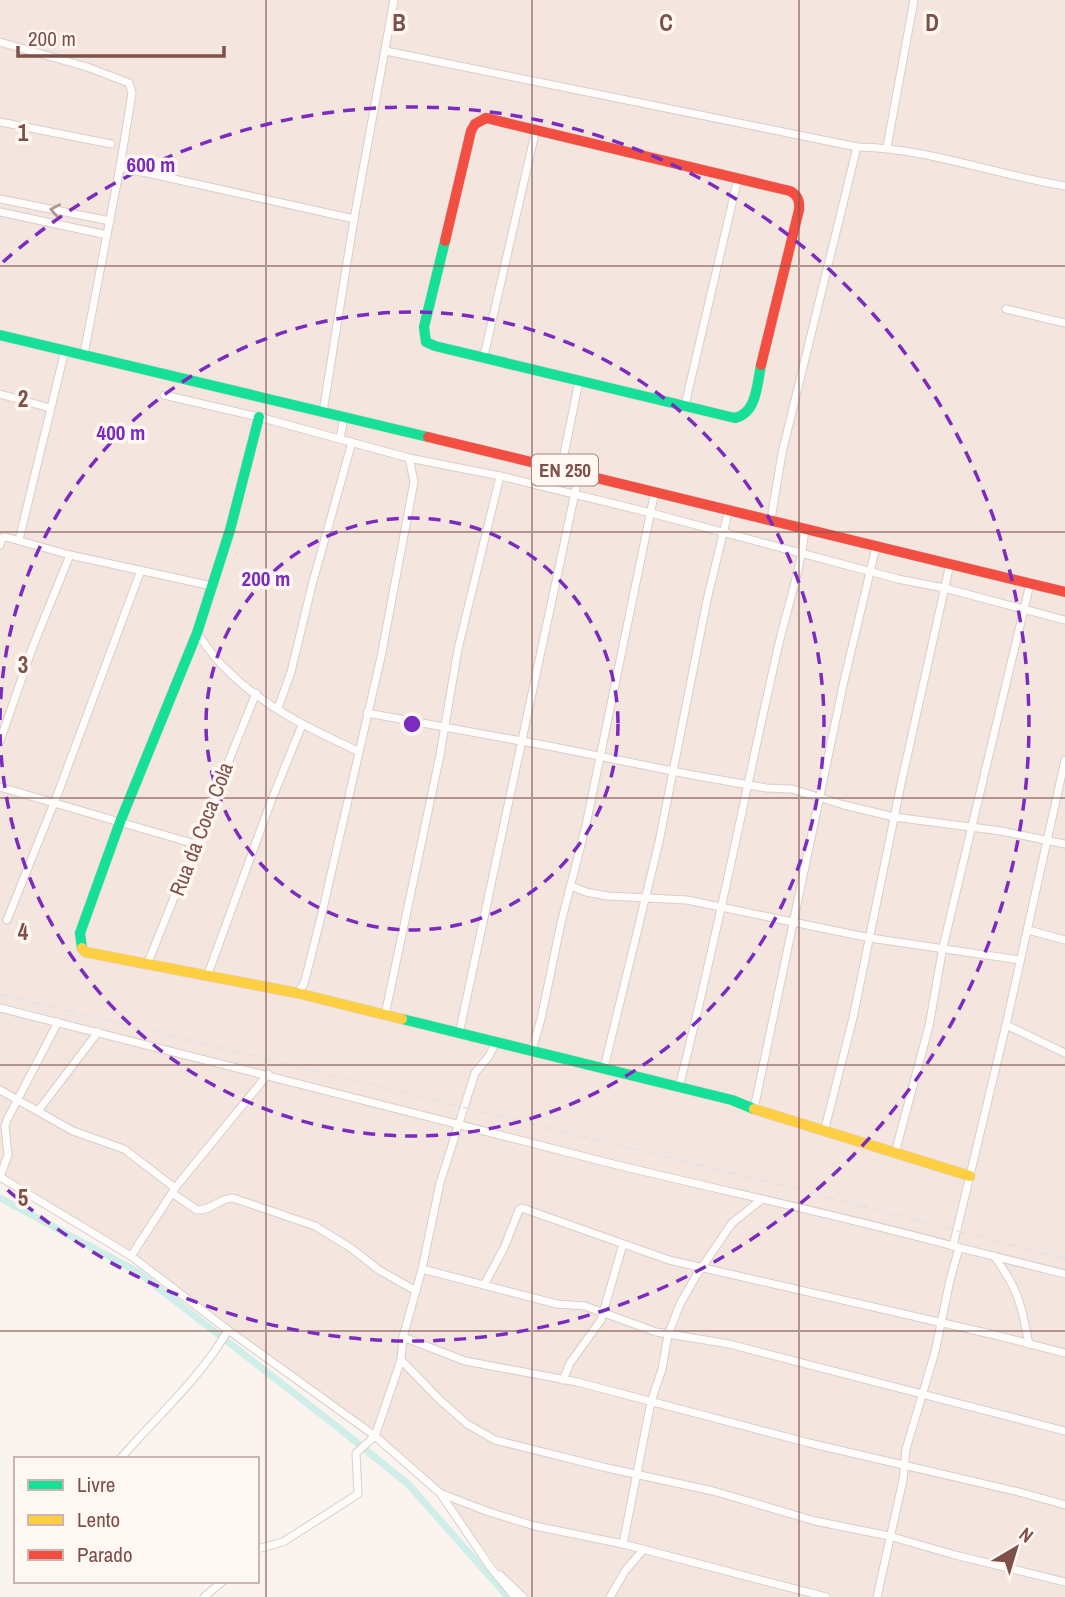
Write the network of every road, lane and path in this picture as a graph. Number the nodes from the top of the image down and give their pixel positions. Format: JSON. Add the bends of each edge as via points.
{"nodes":[{"id":1,"x":394,"y":0,"type":"edge"},
{"id":2,"x":914,"y":0,"type":"edge"},
{"id":3,"x":0,"y":42,"type":"edge"},
{"id":4,"x":386,"y":51,"type":"junction"},
{"id":5,"x":0,"y":122,"type":"edge"},
{"id":6,"x":536,"y":129,"type":"junction"},
{"id":7,"x":111,"y":144,"type":"dead end"},
{"id":8,"x":857,"y":147,"type":"junction"},
{"id":9,"x":887,"y":147,"type":"junction"},
{"id":10,"x":120,"y":167,"type":"junction"},
{"id":11,"x":738,"y":178,"type":"junction"},
{"id":12,"x":1065,"y":186,"type":"edge"},
{"id":13,"x":0,"y":199,"type":"edge"},
{"id":14,"x":0,"y":212,"type":"edge"},
{"id":15,"x":354,"y":219,"type":"junction"},
{"id":16,"x":110,"y":221,"type":"junction"},
{"id":17,"x":107,"y":235,"type":"junction"},
{"id":18,"x":1006,"y":309,"type":"dead end"},
{"id":19,"x":1065,"y":323,"type":"edge"},
{"id":20,"x":0,"y":335,"type":"edge"},
{"id":21,"x":65,"y":350,"type":"junction"},
{"id":22,"x":84,"y":354,"type":"junction"},
{"id":23,"x":484,"y":356,"type":"junction"},
{"id":24,"x":579,"y":382,"type":"junction"},
{"id":25,"x":0,"y":394,"type":"edge"},
{"id":26,"x":164,"y":395,"type":"dead end"},
{"id":27,"x":685,"y":405,"type":"junction"},
{"id":28,"x":50,"y":408,"type":"junction"},
{"id":29,"x":323,"y":412,"type":"junction"},
{"id":30,"x":258,"y":417,"type":"junction"},
{"id":31,"x":344,"y":417,"type":"junction"},
{"id":32,"x":340,"y":439,"type":"junction"},
{"id":33,"x":352,"y":442,"type":"junction"},
{"id":34,"x":409,"y":458,"type":"junction"},
{"id":35,"x":561,"y":469,"type":"junction"},
{"id":36,"x":579,"y":474,"type":"junction"},
{"id":37,"x":500,"y":476,"type":"junction"},
{"id":38,"x":655,"y":491,"type":"junction"},
{"id":39,"x":574,"y":494,"type":"junction"},
{"id":40,"x":729,"y":509,"type":"junction"},
{"id":41,"x":651,"y":513,"type":"junction"},
{"id":42,"x":771,"y":519,"type":"junction"},
{"id":43,"x":805,"y":528,"type":"junction"},
{"id":44,"x":724,"y":532,"type":"junction"},
{"id":45,"x":19,"y":540,"type":"junction"},
{"id":46,"x":0,"y":545,"type":"edge"},
{"id":47,"x":876,"y":547,"type":"junction"},
{"id":48,"x":803,"y":553,"type":"junction"},
{"id":49,"x":70,"y":555,"type":"junction"},
{"id":50,"x":950,"y":564,"type":"junction"},
{"id":51,"x":141,"y":570,"type":"junction"},
{"id":52,"x":871,"y":570,"type":"junction"},
{"id":53,"x":1030,"y":584,"type":"junction"},
{"id":54,"x":212,"y":586,"type":"junction"},
{"id":55,"x":944,"y":589,"type":"junction"},
{"id":56,"x":1065,"y":592,"type":"edge"},
{"id":57,"x":1023,"y":609,"type":"junction"},
{"id":58,"x":1065,"y":620,"type":"edge"},
{"id":59,"x":197,"y":633,"type":"junction"},
{"id":60,"x":256,"y":693,"type":"junction"},
{"id":61,"x":278,"y":708,"type":"junction"},
{"id":62,"x":367,"y":713,"type":"junction"},
{"id":63,"x":302,"y":725,"type":"junction"},
{"id":64,"x":443,"y":728,"type":"junction"},
{"id":65,"x":0,"y":741,"type":"edge"},
{"id":66,"x":523,"y":742,"type":"junction"},
{"id":67,"x":358,"y":751,"type":"junction"},
{"id":68,"x":599,"y":756,"type":"junction"},
{"id":69,"x":1065,"y":761,"type":"edge"},
{"id":70,"x":673,"y":771,"type":"junction"},
{"id":71,"x":1064,"y":773,"type":"edge"},
{"id":72,"x":748,"y":785,"type":"junction"},
{"id":73,"x":0,"y":787,"type":"edge"},
{"id":74,"x":820,"y":797,"type":"junction"},
{"id":75,"x":54,"y":804,"type":"junction"},
{"id":76,"x":894,"y":817,"type":"junction"},
{"id":77,"x":120,"y":822,"type":"junction"},
{"id":78,"x":971,"y":827,"type":"junction"},
{"id":79,"x":1048,"y":841,"type":"junction"},
{"id":80,"x":195,"y":844,"type":"junction"},
{"id":81,"x":1065,"y":844,"type":"edge"},
{"id":82,"x":571,"y":886,"type":"junction"},
{"id":83,"x":644,"y":899,"type":"junction"},
{"id":84,"x":720,"y":907,"type":"junction"},
{"id":85,"x":7,"y":920,"type":"dead end"},
{"id":86,"x":794,"y":923,"type":"junction"},
{"id":87,"x":1028,"y":930,"type":"junction"},
{"id":88,"x":870,"y":938,"type":"junction"},
{"id":89,"x":1065,"y":940,"type":"edge"},
{"id":90,"x":943,"y":947,"type":"junction"},
{"id":91,"x":1020,"y":960,"type":"junction"},
{"id":92,"x":147,"y":965,"type":"junction"},
{"id":93,"x":208,"y":974,"type":"junction"},
{"id":94,"x":297,"y":993,"type":"junction"},
{"id":95,"x":0,"y":1008,"type":"edge"},
{"id":96,"x":385,"y":1015,"type":"junction"},
{"id":97,"x":58,"y":1022,"type":"junction"},
{"id":98,"x":1006,"y":1025,"type":"junction"},
{"id":99,"x":98,"y":1032,"type":"junction"},
{"id":100,"x":459,"y":1034,"type":"junction"},
{"id":101,"x":496,"y":1042,"type":"junction"},
{"id":102,"x":532,"y":1051,"type":"junction"},
{"id":103,"x":1065,"y":1053,"type":"edge"},
{"id":104,"x":604,"y":1068,"type":"junction"},
{"id":105,"x":268,"y":1074,"type":"junction"},
{"id":106,"x":679,"y":1087,"type":"junction"},
{"id":107,"x":0,"y":1090,"type":"edge"},
{"id":108,"x":18,"y":1099,"type":"junction"},
{"id":109,"x":754,"y":1109,"type":"junction"},
{"id":110,"x":38,"y":1111,"type":"junction"},
{"id":111,"x":460,"y":1124,"type":"junction"},
{"id":112,"x":824,"y":1132,"type":"junction"},
{"id":113,"x":895,"y":1153,"type":"junction"},
{"id":114,"x":970,"y":1176,"type":"junction"},
{"id":115,"x":0,"y":1177,"type":"edge"},
{"id":116,"x":174,"y":1190,"type":"junction"},
{"id":117,"x":761,"y":1200,"type":"junction"},
{"id":118,"x":623,"y":1244,"type":"junction"},
{"id":119,"x":956,"y":1247,"type":"junction"},
{"id":120,"x":131,"y":1256,"type":"junction"},
{"id":121,"x":994,"y":1256,"type":"junction"},
{"id":122,"x":702,"y":1268,"type":"junction"},
{"id":123,"x":422,"y":1269,"type":"junction"},
{"id":124,"x":1065,"y":1274,"type":"edge"},
{"id":125,"x":484,"y":1284,"type":"junction"},
{"id":126,"x":416,"y":1291,"type":"junction"},
{"id":127,"x":604,"y":1312,"type":"junction"},
{"id":128,"x":941,"y":1322,"type":"junction"},
{"id":129,"x":228,"y":1330,"type":"junction"},
{"id":130,"x":668,"y":1335,"type":"junction"},
{"id":131,"x":403,"y":1336,"type":"junction"},
{"id":132,"x":1029,"y":1345,"type":"junction"},
{"id":133,"x":1065,"y":1353,"type":"edge"},
{"id":134,"x":401,"y":1360,"type":"junction"},
{"id":135,"x":563,"y":1380,"type":"junction"},
{"id":136,"x":921,"y":1394,"type":"junction"},
{"id":137,"x":651,"y":1402,"type":"junction"},
{"id":138,"x":1065,"y":1431,"type":"edge"},
{"id":139,"x":376,"y":1436,"type":"junction"},
{"id":140,"x":122,"y":1457,"type":"edge"},
{"id":141,"x":906,"y":1466,"type":"junction"},
{"id":142,"x":637,"y":1473,"type":"junction"},
{"id":143,"x":440,"y":1493,"type":"junction"},
{"id":144,"x":1065,"y":1505,"type":"edge"},
{"id":145,"x":889,"y":1536,"type":"junction"},
{"id":146,"x":623,"y":1544,"type":"junction"},
{"id":147,"x":259,"y":1548,"type":"edge"},
{"id":148,"x":643,"y":1550,"type":"junction"},
{"id":149,"x":491,"y":1568,"type":"junction"},
{"id":150,"x":221,"y":1583,"type":"edge"},
{"id":151,"x":1065,"y":1583,"type":"edge"},
{"id":152,"x":204,"y":1597,"type":"edge"},
{"id":153,"x":515,"y":1597,"type":"edge"},
{"id":154,"x":523,"y":1597,"type":"edge"},
{"id":155,"x":610,"y":1597,"type":"edge"},
{"id":156,"x":826,"y":1597,"type":"edge"},
{"id":157,"x":877,"y":1597,"type":"edge"}],
"edges":[{"from":1,"to":4,"type":"street"},
{"from":2,"to":9,"type":"street"},
{"from":3,"to":10,"type":"street","via":[[129,83],[132,93]]},
{"from":4,"to":8,"type":"street"},
{"from":4,"to":15,"type":"street"},
{"from":5,"to":7,"type":"street"},
{"from":6,"to":11,"type":"street"},
{"from":6,"to":23,"type":"street"},
{"from":6,"to":23,"type":"street","via":[[490,118],[472,128],[428,314],[426,342]]},
{"from":8,"to":9,"type":"street"},
{"from":8,"to":42,"type":"street","via":[[782,453]]},
{"from":9,"to":12,"type":"street"},
{"from":10,"to":15,"type":"street"},
{"from":10,"to":16,"type":"street"},
{"from":11,"to":27,"type":"street"},
{"from":11,"to":27,"type":"street","via":[[790,191],[798,197],[799,210],[751,408],[735,418]]},
{"from":16,"to":13,"type":"street","one_way":true},
{"from":14,"to":17,"type":"street"},
{"from":15,"to":29,"type":"street"},
{"from":16,"to":17,"type":"street"},
{"from":17,"to":22,"type":"street"},
{"from":18,"to":19,"type":"street"},
{"from":20,"to":21,"type":"street","number":"EN 250"},
{"from":21,"to":22,"type":"street","number":"EN 250"},
{"from":21,"to":28,"type":"street"},
{"from":22,"to":29,"type":"street","number":"EN 250"},
{"from":23,"to":24,"type":"street"},
{"from":24,"to":27,"type":"street"},
{"from":24,"to":35,"type":"street"},
{"from":25,"to":28,"type":"street"},
{"from":26,"to":30,"type":"street"},
{"from":28,"to":45,"type":"street"},
{"from":29,"to":31,"type":"street","number":"EN 250"},
{"from":30,"to":32,"type":"street"},
{"from":30,"to":54,"type":"street"},
{"from":31,"to":32,"type":"street"},
{"from":31,"to":35,"type":"street","number":"EN 250"},
{"from":32,"to":33,"type":"street"},
{"from":33,"to":34,"type":"street"},
{"from":33,"to":61,"type":"street"},
{"from":34,"to":37,"type":"street"},
{"from":34,"to":62,"type":"street","via":[[414,482],[406,531]]},
{"from":35,"to":36,"type":"street","number":"EN 250"},
{"from":36,"to":38,"type":"street","number":"EN 250"},
{"from":36,"to":39,"type":"street"},
{"from":37,"to":39,"type":"street"},
{"from":37,"to":64,"type":"street"},
{"from":38,"to":40,"type":"street","number":"EN 250"},
{"from":38,"to":41,"type":"street"},
{"from":39,"to":41,"type":"street"},
{"from":39,"to":66,"type":"street"},
{"from":40,"to":42,"type":"street","number":"EN 250"},
{"from":40,"to":44,"type":"street"},
{"from":41,"to":44,"type":"street"},
{"from":41,"to":68,"type":"street"},
{"from":42,"to":43,"type":"street","number":"EN 250"},
{"from":43,"to":47,"type":"street","number":"EN 250"},
{"from":43,"to":48,"type":"street"},
{"from":44,"to":48,"type":"street"},
{"from":44,"to":70,"type":"street"},
{"from":45,"to":46,"type":"street","via":[[3,537]]},
{"from":45,"to":49,"type":"street"},
{"from":47,"to":50,"type":"street","number":"EN 250"},
{"from":47,"to":52,"type":"street"},
{"from":48,"to":52,"type":"street"},
{"from":48,"to":72,"type":"street"},
{"from":49,"to":51,"type":"street"},
{"from":49,"to":65,"type":"street"},
{"from":50,"to":53,"type":"street","number":"EN 250"},
{"from":50,"to":55,"type":"street"},
{"from":51,"to":54,"type":"street"},
{"from":51,"to":75,"type":"street"},
{"from":52,"to":55,"type":"street"},
{"from":52,"to":74,"type":"street"},
{"from":53,"to":56,"type":"street","number":"EN 250"},
{"from":53,"to":57,"type":"street"},
{"from":54,"to":59,"type":"street"},
{"from":55,"to":57,"type":"street"},
{"from":55,"to":76,"type":"street"},
{"from":57,"to":58,"type":"street"},
{"from":57,"to":78,"type":"street"},
{"from":59,"to":60,"type":"street","via":[[229,673]]},
{"from":59,"to":77,"type":"street"},
{"from":60,"to":61,"type":"street"},
{"from":60,"to":80,"type":"street","name":"Rua da Coca Cola"},
{"from":61,"to":63,"type":"street"},
{"from":62,"to":64,"type":"street"},
{"from":62,"to":67,"type":"street"},
{"from":63,"to":67,"type":"street"},
{"from":63,"to":93,"type":"street"},
{"from":64,"to":66,"type":"street"},
{"from":64,"to":96,"type":"street"},
{"from":66,"to":68,"type":"street"},
{"from":66,"to":100,"type":"street"},
{"from":67,"to":94,"type":"street","via":[[323,913],[304,984]]},
{"from":68,"to":70,"type":"street"},
{"from":68,"to":82,"type":"street"},
{"from":69,"to":71,"type":"street"},
{"from":70,"to":72,"type":"street"},
{"from":70,"to":83,"type":"street"},
{"from":71,"to":79,"type":"street"},
{"from":72,"to":74,"type":"street"},
{"from":72,"to":84,"type":"street"},
{"from":73,"to":75,"type":"street"},
{"from":74,"to":76,"type":"street"},
{"from":74,"to":86,"type":"street"},
{"from":75,"to":77,"type":"street"},
{"from":75,"to":85,"type":"street"},
{"from":76,"to":78,"type":"street"},
{"from":76,"to":88,"type":"street"},
{"from":77,"to":80,"type":"street"},
{"from":77,"to":92,"type":"street","via":[[80,933],[80,945],[85,952]]},
{"from":78,"to":79,"type":"street"},
{"from":78,"to":90,"type":"street"},
{"from":79,"to":81,"type":"street"},
{"from":79,"to":87,"type":"street"},
{"from":80,"to":92,"type":"street","name":"Rua da Coca Cola"},
{"from":82,"to":83,"type":"street"},
{"from":82,"to":102,"type":"street"},
{"from":83,"to":84,"type":"street","via":[[687,900]]},
{"from":83,"to":104,"type":"street"},
{"from":84,"to":86,"type":"street"},
{"from":84,"to":106,"type":"street"},
{"from":86,"to":88,"type":"street"},
{"from":86,"to":109,"type":"street"},
{"from":87,"to":89,"type":"street"},
{"from":87,"to":91,"type":"street"},
{"from":88,"to":90,"type":"street"},
{"from":88,"to":112,"type":"street"},
{"from":90,"to":91,"type":"street"},
{"from":90,"to":113,"type":"street","via":[[929,1026]]},
{"from":91,"to":98,"type":"street"},
{"from":92,"to":93,"type":"street"},
{"from":93,"to":94,"type":"street"},
{"from":94,"to":96,"type":"street"},
{"from":95,"to":97,"type":"street"},
{"from":96,"to":100,"type":"street"},
{"from":97,"to":99,"type":"street"},
{"from":97,"to":108,"type":"street"},
{"from":98,"to":103,"type":"street"},
{"from":98,"to":114,"type":"street"},
{"from":99,"to":105,"type":"street"},
{"from":99,"to":110,"type":"street"},
{"from":100,"to":101,"type":"street"},
{"from":101,"to":102,"type":"street"},
{"from":101,"to":111,"type":"street","via":[[475,1073]]},
{"from":102,"to":104,"type":"street"},
{"from":104,"to":106,"type":"street"},
{"from":105,"to":111,"type":"street"},
{"from":105,"to":116,"type":"street"},
{"from":106,"to":109,"type":"street"},
{"from":107,"to":108,"type":"street"},
{"from":108,"to":110,"type":"street"},
{"from":108,"to":115,"type":"street","via":[[5,1126],[8,1155]]},
{"from":109,"to":112,"type":"street"},
{"from":110,"to":116,"type":"street","via":[[73,1131],[124,1149]]},
{"from":111,"to":117,"type":"street"},
{"from":111,"to":123,"type":"street","via":[[440,1184]]},
{"from":112,"to":113,"type":"street"},
{"from":113,"to":114,"type":"street"},
{"from":114,"to":119,"type":"street"},
{"from":115,"to":120,"type":"street"},
{"from":116,"to":120,"type":"street"},
{"from":116,"to":126,"type":"street","via":[[197,1210],[233,1198],[303,1221]]},
{"from":117,"to":119,"type":"street"},
{"from":117,"to":122,"type":"street","via":[[732,1223]]},
{"from":118,"to":122,"type":"street"},
{"from":118,"to":125,"type":"street","via":[[520,1208]]},
{"from":118,"to":127,"type":"street"},
{"from":119,"to":121,"type":"street"},
{"from":119,"to":128,"type":"street"},
{"from":120,"to":129,"type":"street"},
{"from":121,"to":124,"type":"street"},
{"from":121,"to":132,"type":"street","via":[[1020,1299]]},
{"from":122,"to":128,"type":"street"},
{"from":122,"to":130,"type":"street"},
{"from":123,"to":125,"type":"street"},
{"from":123,"to":126,"type":"street"},
{"from":125,"to":127,"type":"street"},
{"from":126,"to":131,"type":"street"},
{"from":127,"to":130,"type":"street"},
{"from":127,"to":135,"type":"street"},
{"from":128,"to":132,"type":"street"},
{"from":128,"to":136,"type":"street"},
{"from":129,"to":139,"type":"street"},
{"from":129,"to":140,"type":"street","via":[[198,1373]]},
{"from":130,"to":136,"type":"street","via":[[729,1344]]},
{"from":130,"to":137,"type":"street"},
{"from":131,"to":134,"type":"street"},
{"from":131,"to":135,"type":"street","via":[[465,1361]]},
{"from":132,"to":133,"type":"street"},
{"from":134,"to":139,"type":"street"},
{"from":134,"to":142,"type":"street","via":[[426,1388],[495,1440]]},
{"from":135,"to":137,"type":"street"},
{"from":136,"to":138,"type":"street"},
{"from":136,"to":141,"type":"street"},
{"from":137,"to":141,"type":"street"},
{"from":137,"to":142,"type":"street"},
{"from":139,"to":143,"type":"street"},
{"from":139,"to":147,"type":"street","via":[[356,1452],[356,1497],[283,1542]]},
{"from":141,"to":144,"type":"street"},
{"from":141,"to":145,"type":"street"},
{"from":142,"to":145,"type":"street"},
{"from":142,"to":146,"type":"street"},
{"from":143,"to":146,"type":"street","via":[[535,1526]]},
{"from":143,"to":149,"type":"street"},
{"from":145,"to":151,"type":"street"},
{"from":145,"to":157,"type":"street"},
{"from":146,"to":148,"type":"street"},
{"from":148,"to":155,"type":"street"},
{"from":148,"to":156,"type":"street"},
{"from":149,"to":153,"type":"street"},
{"from":149,"to":154,"type":"street"},
{"from":150,"to":152,"type":"street"}]}
